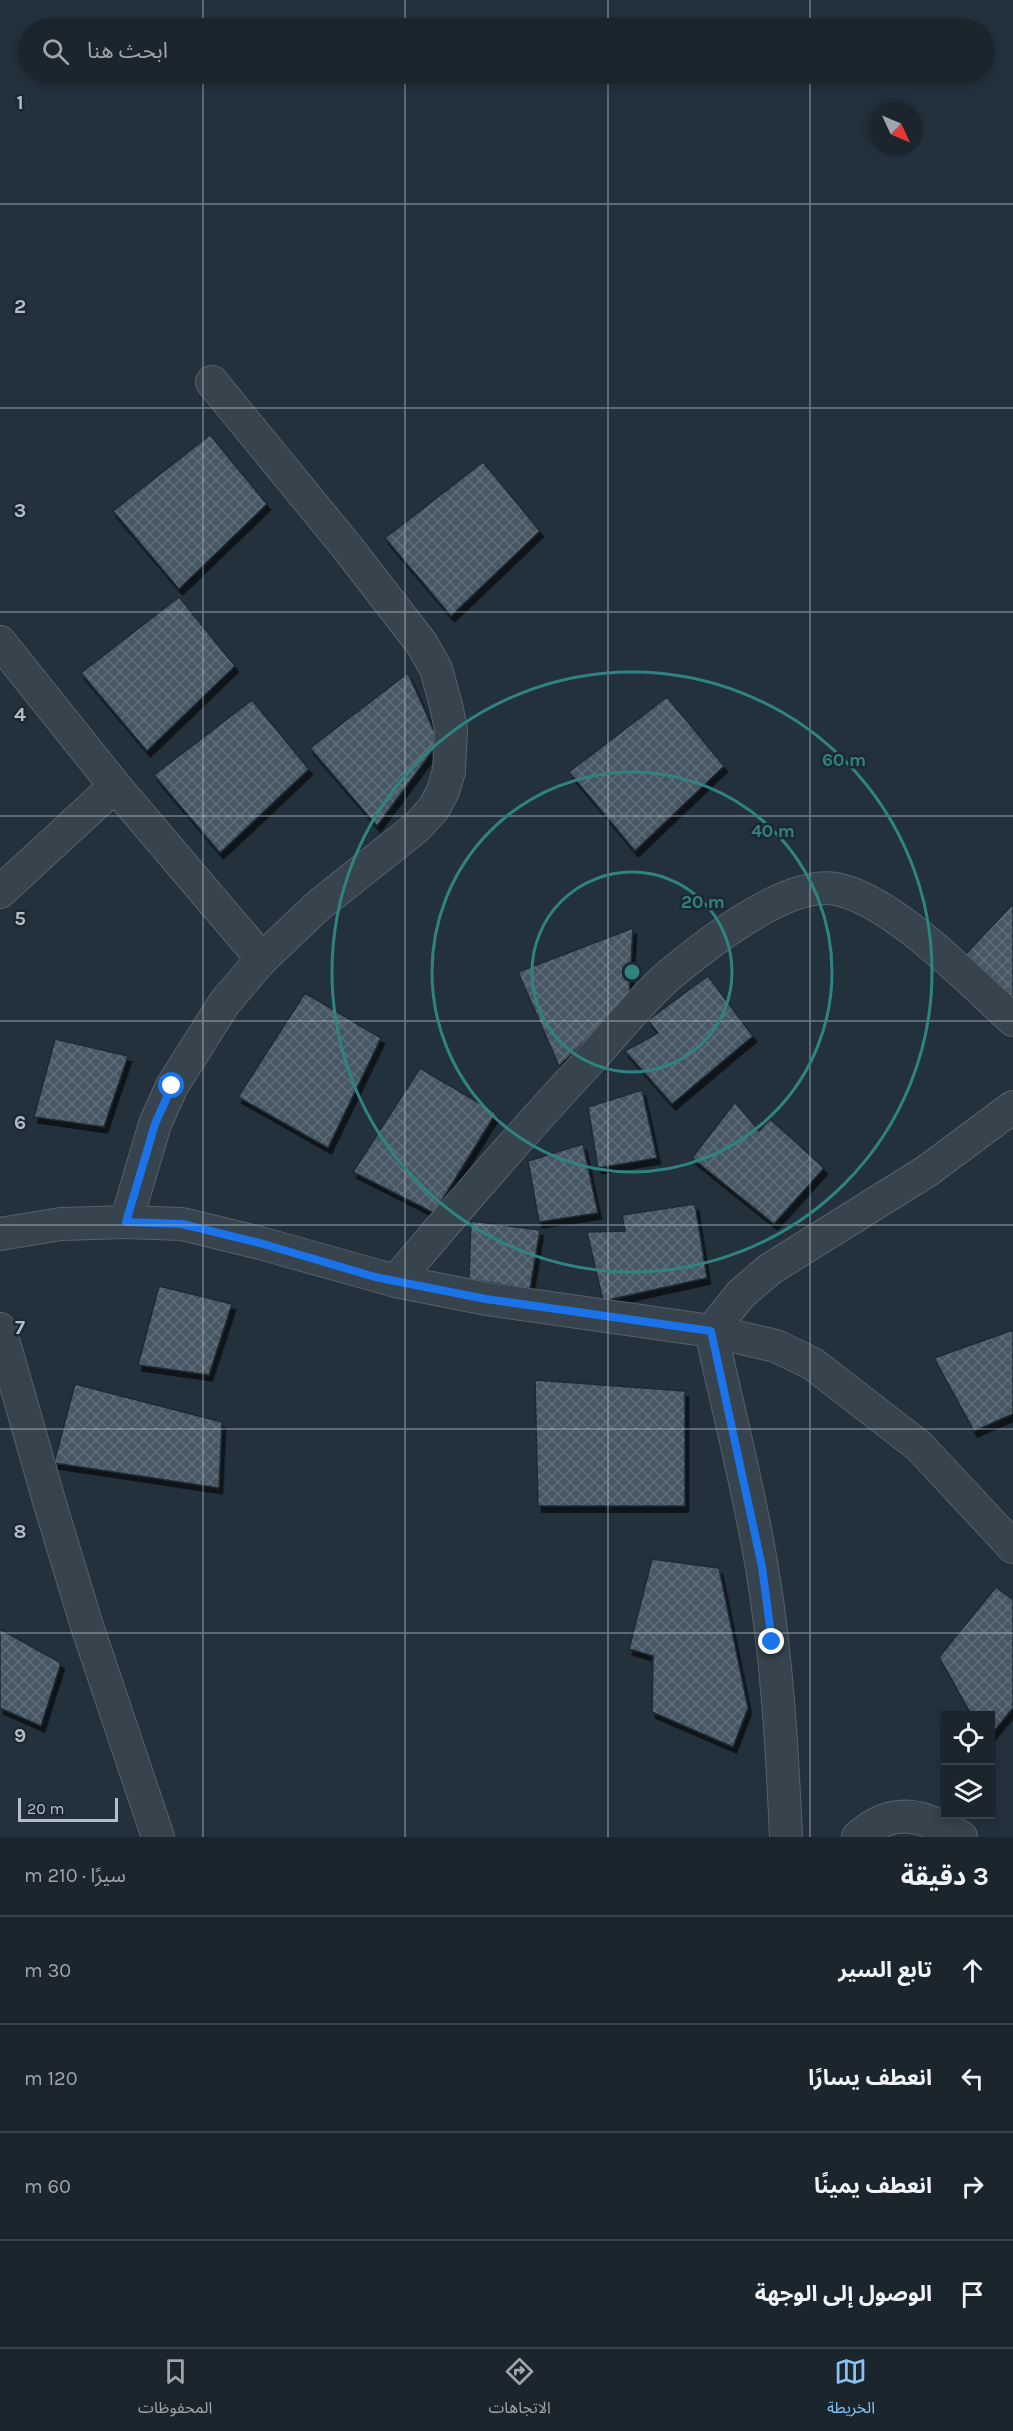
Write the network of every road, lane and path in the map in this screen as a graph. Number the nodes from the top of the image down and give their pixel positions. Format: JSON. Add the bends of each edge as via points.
{"nodes":[{"id":1,"x":212,"y":382,"type":"dead end"},
{"id":2,"x":0,"y":642,"type":"edge"},
{"id":3,"x":116,"y":786,"type":"junction"},
{"id":4,"x":0,"y":892,"type":"edge"},
{"id":5,"x":262,"y":959,"type":"junction"},
{"id":6,"x":1013,"y":1020,"type":"edge"},
{"id":7,"x":1013,"y":1107,"type":"edge"},
{"id":8,"x":126,"y":1222,"type":"junction"},
{"id":9,"x":0,"y":1234,"type":"edge"},
{"id":10,"x":396,"y":1281,"type":"junction"},
{"id":11,"x":0,"y":1329,"type":"edge"},
{"id":12,"x":711,"y":1331,"type":"junction"},
{"id":13,"x":1013,"y":1546,"type":"edge"},
{"id":14,"x":158,"y":1837,"type":"edge"},
{"id":15,"x":786,"y":1837,"type":"edge"},
{"id":16,"x":858,"y":1837,"type":"edge"},
{"id":17,"x":961,"y":1837,"type":"edge"}],
"edges":[{"from":1,"to":5,"type":"street","via":[[422,644],[436,669],[451,729],[449,771],[434,808],[417,827],[319,905]]},
{"from":2,"to":3,"type":"street"},
{"from":3,"to":4,"type":"street"},
{"from":3,"to":5,"type":"street"},
{"from":5,"to":8,"type":"street","via":[[225,1002],[172,1086],[155,1124]]},
{"from":6,"to":10,"type":"street","via":[[932,945],[882,910],[838,890],[819,888],[795,893],[731,928],[665,979],[515,1140]]},
{"from":7,"to":12,"type":"street","via":[[927,1171],[770,1269],[741,1294]]},
{"from":8,"to":9,"type":"street","via":[[61,1224]]},
{"from":8,"to":10,"type":"street","via":[[182,1224]]},
{"from":10,"to":12,"type":"street","via":[[486,1299]]},
{"from":11,"to":14,"type":"street","via":[[87,1626]]},
{"from":12,"to":13,"type":"street","via":[[776,1346],[813,1364],[919,1446]]},
{"from":12,"to":15,"type":"street","via":[[762,1567],[783,1763]]},
{"from":16,"to":17,"type":"street","via":[[872,1825],[897,1816],[915,1816]]}]}
